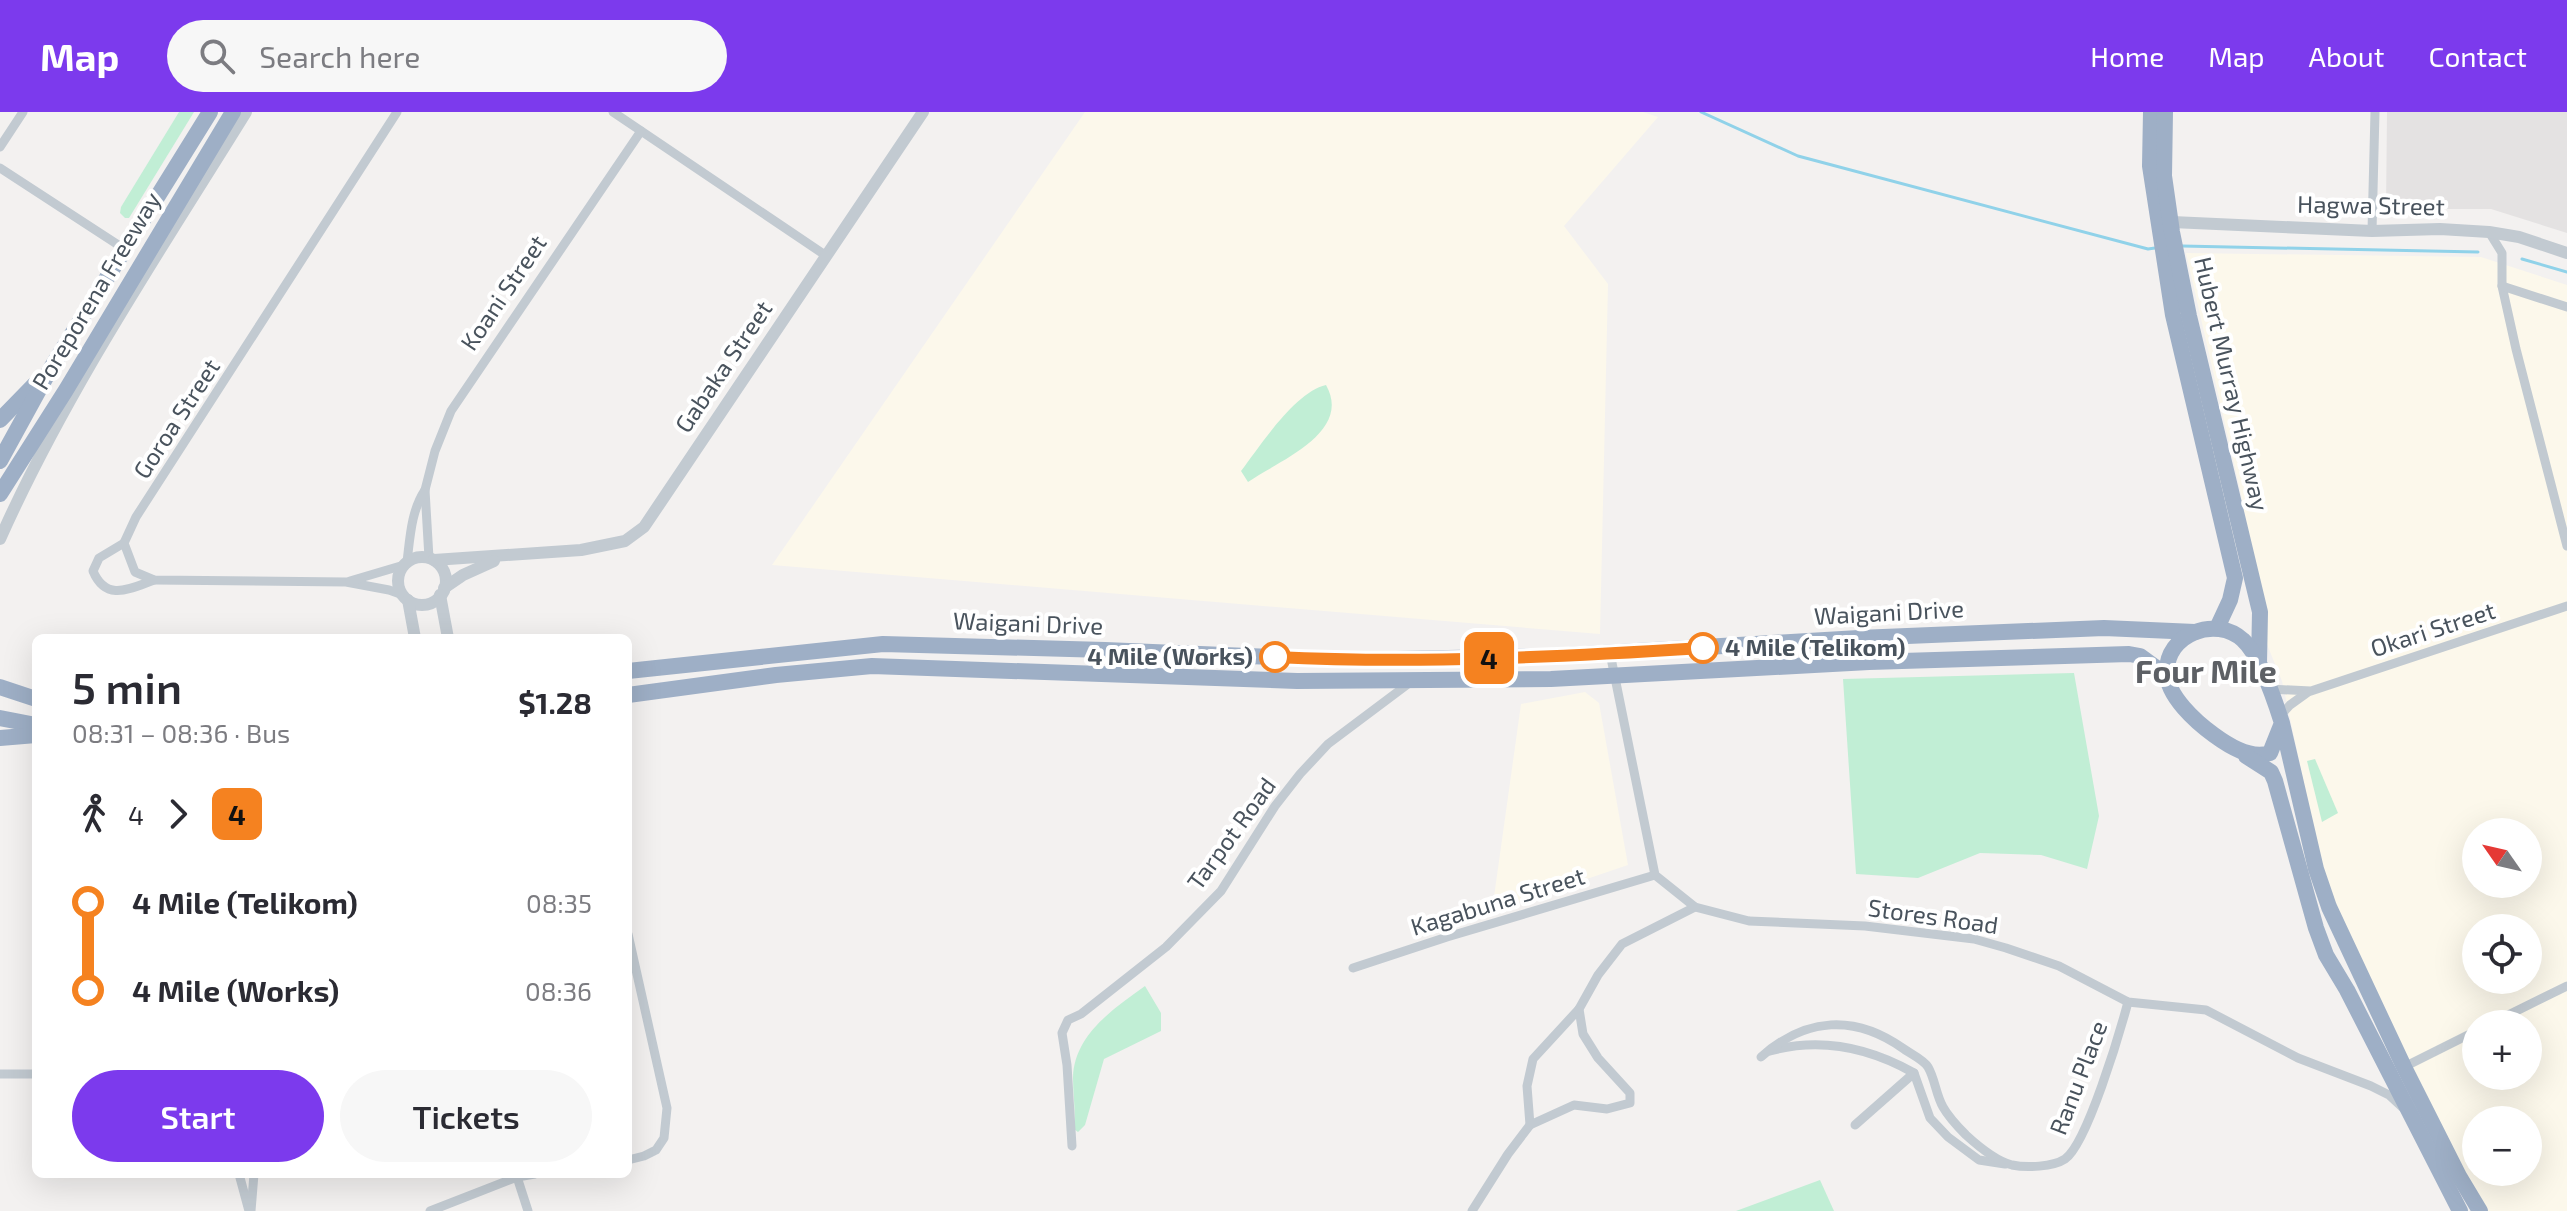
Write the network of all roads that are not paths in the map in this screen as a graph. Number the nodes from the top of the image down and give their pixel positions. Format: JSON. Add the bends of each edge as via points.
{"nodes":[{"id":1,"x":23,"y":112,"type":"edge"},
{"id":2,"x":210,"y":112,"type":"edge"},
{"id":3,"x":233,"y":112,"type":"edge"},
{"id":4,"x":246,"y":112,"type":"edge"},
{"id":5,"x":397,"y":112,"type":"edge"},
{"id":6,"x":613,"y":112,"type":"edge"},
{"id":7,"x":923,"y":112,"type":"edge"},
{"id":8,"x":2151,"y":112,"type":"edge"},
{"id":9,"x":2165,"y":112,"type":"edge"},
{"id":10,"x":2375,"y":112,"type":"edge"},
{"id":11,"x":641,"y":131,"type":"junction"},
{"id":12,"x":0,"y":147,"type":"edge"},
{"id":13,"x":0,"y":168,"type":"edge"},
{"id":14,"x":2168,"y":231,"type":"junction"},
{"id":15,"x":2372,"y":231,"type":"junction"},
{"id":16,"x":2489,"y":232,"type":"junction"},
{"id":17,"x":126,"y":250,"type":"junction"},
{"id":18,"x":2567,"y":253,"type":"edge"},
{"id":19,"x":825,"y":255,"type":"junction"},
{"id":20,"x":2172,"y":264,"type":"junction"},
{"id":21,"x":2502,"y":286,"type":"junction"},
{"id":22,"x":2567,"y":307,"type":"edge"},
{"id":23,"x":105,"y":332,"type":"junction"},
{"id":24,"x":94,"y":350,"type":"junction"},
{"id":25,"x":51,"y":368,"type":"junction"},
{"id":26,"x":86,"y":373,"type":"junction"},
{"id":27,"x":66,"y":390,"type":"junction"},
{"id":28,"x":0,"y":420,"type":"edge"},
{"id":29,"x":0,"y":461,"type":"edge"},
{"id":30,"x":425,"y":490,"type":"junction"},
{"id":31,"x":0,"y":494,"type":"edge"},
{"id":32,"x":0,"y":539,"type":"edge"},
{"id":33,"x":124,"y":543,"type":"junction"},
{"id":34,"x":2567,"y":546,"type":"edge"},
{"id":35,"x":504,"y":556,"type":"junction"},
{"id":36,"x":432,"y":559,"type":"junction"},
{"id":37,"x":406,"y":563,"type":"junction"},
{"id":38,"x":154,"y":580,"type":"junction"},
{"id":39,"x":346,"y":582,"type":"junction"},
{"id":40,"x":442,"y":592,"type":"junction"},
{"id":41,"x":405,"y":598,"type":"junction"},
{"id":42,"x":2567,"y":606,"type":"edge"},
{"id":43,"x":2217,"y":628,"type":"junction"},
{"id":44,"x":2195,"y":632,"type":"junction"},
{"id":45,"x":414,"y":634,"type":"edge"},
{"id":46,"x":447,"y":634,"type":"edge"},
{"id":47,"x":801,"y":652,"type":"junction"},
{"id":48,"x":1610,"y":653,"type":"junction"},
{"id":49,"x":1240,"y":656,"type":"junction"},
{"id":50,"x":2259,"y":665,"type":"junction"},
{"id":51,"x":667,"y":666,"type":"junction"},
{"id":52,"x":906,"y":666,"type":"junction"},
{"id":53,"x":632,"y":670,"type":"edge"},
{"id":54,"x":776,"y":675,"type":"junction"},
{"id":55,"x":2166,"y":675,"type":"junction"},
{"id":56,"x":1614,"y":678,"type":"junction"},
{"id":57,"x":1370,"y":680,"type":"junction"},
{"id":58,"x":1414,"y":680,"type":"junction"},
{"id":59,"x":0,"y":687,"type":"edge"},
{"id":60,"x":2269,"y":689,"type":"junction"},
{"id":61,"x":2311,"y":691,"type":"junction"},
{"id":62,"x":632,"y":694,"type":"edge"},
{"id":63,"x":32,"y":698,"type":"edge"},
{"id":64,"x":0,"y":718,"type":"edge"},
{"id":65,"x":2281,"y":720,"type":"junction"},
{"id":66,"x":32,"y":724,"type":"edge"},
{"id":67,"x":32,"y":735,"type":"edge"},
{"id":68,"x":0,"y":738,"type":"edge"},
{"id":69,"x":2233,"y":749,"type":"junction"},
{"id":70,"x":1655,"y":875,"type":"junction"},
{"id":71,"x":1695,"y":907,"type":"junction"},
{"id":72,"x":632,"y":952,"type":"edge"},
{"id":73,"x":1353,"y":968,"type":"dead end"},
{"id":74,"x":2567,"y":986,"type":"edge"},
{"id":75,"x":2128,"y":1002,"type":"junction"},
{"id":76,"x":1579,"y":1009,"type":"junction"},
{"id":77,"x":2518,"y":1010,"type":"edge"},
{"id":78,"x":2462,"y":1038,"type":"edge"},
{"id":79,"x":2404,"y":1067,"type":"junction"},
{"id":80,"x":1914,"y":1073,"type":"junction"},
{"id":81,"x":0,"y":1074,"type":"edge"},
{"id":82,"x":32,"y":1074,"type":"edge"},
{"id":83,"x":2407,"y":1111,"type":"junction"},
{"id":84,"x":1530,"y":1125,"type":"junction"},
{"id":85,"x":1855,"y":1125,"type":"dead end"},
{"id":86,"x":1072,"y":1146,"type":"dead end"},
{"id":87,"x":632,"y":1159,"type":"edge"},
{"id":88,"x":2011,"y":1165,"type":"junction"},
{"id":89,"x":240,"y":1178,"type":"edge"},
{"id":90,"x":254,"y":1178,"type":"edge"},
{"id":91,"x":514,"y":1178,"type":"edge"},
{"id":92,"x":517,"y":1178,"type":"edge"},
{"id":93,"x":250,"y":1211,"type":"edge"},
{"id":94,"x":430,"y":1211,"type":"edge"},
{"id":95,"x":528,"y":1211,"type":"edge"},
{"id":96,"x":1472,"y":1211,"type":"edge"},
{"id":97,"x":2460,"y":1211,"type":"edge"},
{"id":98,"x":2480,"y":1211,"type":"edge"}],
"edges":[{"from":1,"to":12,"type":"street"},
{"from":2,"to":17,"type":"highway","name":"Poreporena Freeway"},
{"from":3,"to":23,"type":"highway","name":"Poreporena Freeway"},
{"from":4,"to":23,"type":"street"},
{"from":5,"to":33,"type":"street","name":"Goroa Street"},
{"from":6,"to":11,"type":"street"},
{"from":7,"to":19,"type":"street","name":"Gabaka Street"},
{"from":8,"to":14,"type":"highway","name":"Hubert Murray Highway","via":[[2150,166]]},
{"from":9,"to":14,"type":"highway","name":"Hubert Murray Highway"},
{"from":10,"to":15,"type":"street"},
{"from":11,"to":19,"type":"street"},
{"from":11,"to":30,"type":"street","name":"Koani Street","via":[[451,411]]},
{"from":13,"to":17,"type":"street"},
{"from":14,"to":15,"type":"street","name":"Hagwa Street"},
{"from":14,"to":20,"type":"highway","name":"Hubert Murray Highway"},
{"from":15,"to":16,"type":"street","name":"Hagwa Street"},
{"from":16,"to":18,"type":"street","name":"Hagwa Street"},
{"from":16,"to":21,"type":"street","via":[[2502,253]]},
{"from":17,"to":25,"type":"highway","name":"Poreporena Freeway"},
{"from":19,"to":35,"type":"street","name":"Gabaka Street","via":[[644,527],[625,541]]},
{"from":20,"to":43,"type":"highway","name":"Hubert Murray Highway","via":[[2173,315],[2235,578]]},
{"from":20,"to":50,"type":"highway","name":"Hubert Murray Highway","via":[[2260,612]]},
{"from":21,"to":22,"type":"street"},
{"from":21,"to":34,"type":"street"},
{"from":23,"to":24,"type":"highway"},
{"from":23,"to":26,"type":"street"},
{"from":23,"to":27,"type":"highway","name":"Poreporena Freeway"},
{"from":24,"to":26,"type":"highway"},
{"from":24,"to":27,"type":"highway"},
{"from":25,"to":28,"type":"highway"},
{"from":25,"to":29,"type":"highway","name":"Poreporena Freeway"},
{"from":26,"to":32,"type":"street"},
{"from":27,"to":31,"type":"highway","name":"Poreporena Freeway"},
{"from":30,"to":36,"type":"street","name":"Koani Street"},
{"from":30,"to":37,"type":"street","name":"Koani Street","via":[[417,504]]},
{"from":33,"to":38,"type":"street","via":[[135,572]]},
{"from":33,"to":38,"type":"street","via":[[99,558],[93,571],[98,583],[125,591]]},
{"from":35,"to":36,"type":"street","name":"Gabaka Street"},
{"from":35,"to":40,"type":"street","name":"Gabaka Street","via":[[463,575]]},
{"from":36,"to":37,"type":"street"},
{"from":36,"to":40,"type":"street","via":[[444,572]]},
{"from":37,"to":39,"type":"street"},
{"from":37,"to":41,"type":"street","via":[[398,580]]},
{"from":38,"to":39,"type":"street"},
{"from":39,"to":41,"type":"street"},
{"from":40,"to":41,"type":"street","via":[[429,603]]},
{"from":40,"to":46,"type":"street"},
{"from":41,"to":45,"type":"street"},
{"from":42,"to":61,"type":"street","name":"Okari Street"},
{"from":43,"to":44,"type":"highway"},
{"from":43,"to":50,"type":"highway","via":[[2229,629],[2246,642]]},
{"from":44,"to":48,"type":"highway","name":"Waigani Drive","via":[[2104,628]]},
{"from":44,"to":55,"type":"highway","via":[[2172,652]]},
{"from":47,"to":49,"type":"highway","name":"Waigani Drive","via":[[883,644]]},
{"from":47,"to":51,"type":"highway","name":"Waigani Drive"},
{"from":47,"to":52,"type":"highway","via":[[801,666],[889,660]]},
{"from":48,"to":49,"type":"highway","name":"Waigani Drive","via":[[1344,660]]},
{"from":48,"to":56,"type":"street"},
{"from":49,"to":57,"type":"highway","via":[[1255,664],[1365,666]]},
{"from":50,"to":60,"type":"highway"},
{"from":51,"to":53,"type":"highway","name":"Waigani Drive"},
{"from":51,"to":54,"type":"highway","via":[[687,672],[773,663]]},
{"from":52,"to":54,"type":"highway","name":"Waigani Drive"},
{"from":52,"to":57,"type":"highway","name":"Waigani Drive"},
{"from":54,"to":62,"type":"highway","name":"Waigani Drive"},
{"from":55,"to":56,"type":"highway","name":"Waigani Drive","via":[[2140,656],[2109,654]]},
{"from":55,"to":69,"type":"highway","via":[[2181,703]]},
{"from":56,"to":58,"type":"highway","name":"Waigani Drive"},
{"from":56,"to":70,"type":"street"},
{"from":57,"to":58,"type":"highway","name":"Waigani Drive"},
{"from":58,"to":86,"type":"street","name":"Tarpot Road","via":[[1328,744],[1300,774],[1221,891],[1166,947],[1068,1020],[1062,1033]]},
{"from":59,"to":63,"type":"highway"},
{"from":60,"to":61,"type":"street","name":"Okari Street"},
{"from":60,"to":65,"type":"highway"},
{"from":61,"to":65,"type":"street","name":"Okari Street","via":[[2290,705]]},
{"from":64,"to":66,"type":"highway"},
{"from":65,"to":69,"type":"highway","via":[[2270,753]]},
{"from":65,"to":79,"type":"highway","via":[[2329,907]]},
{"from":67,"to":68,"type":"highway"},
{"from":69,"to":83,"type":"highway","via":[[2271,772],[2326,955]]},
{"from":70,"to":71,"type":"street","name":"Stores Road"},
{"from":70,"to":73,"type":"street","name":"Kagabuna Street"},
{"from":71,"to":75,"type":"street","name":"Stores Road","via":[[1749,921],[1865,926],[1974,939],[2059,966]]},
{"from":71,"to":76,"type":"street","via":[[1622,944]]},
{"from":72,"to":87,"type":"street","via":[[667,1108],[664,1138],[656,1150]]},
{"from":74,"to":77,"type":"street"},
{"from":75,"to":83,"type":"street","name":"Stores Road","via":[[2206,1010],[2298,1058],[2389,1095]]},
{"from":75,"to":88,"type":"street","name":"Ranu Place","via":[[2077,1147],[2064,1160],[2043,1166]]},
{"from":76,"to":84,"type":"street","via":[[1533,1059],[1527,1086]]},
{"from":76,"to":84,"type":"street","via":[[1583,1034],[1630,1093],[1630,1103],[1607,1109],[1574,1105]]},
{"from":78,"to":79,"type":"street"},
{"from":79,"to":98,"type":"highway"},
{"from":80,"to":85,"type":"street"},
{"from":80,"to":88,"type":"street","name":"Ranu Place","via":[[1930,1118],[1948,1137],[1979,1160]]},
{"from":80,"to":88,"type":"street","via":[[1885,1056],[1844,1047],[1798,1043],[1764,1054],[1779,1041],[1836,1023],[1869,1029],[1927,1065],[1943,1107],[1965,1134]]},
{"from":81,"to":82,"type":"street"},
{"from":83,"to":97,"type":"highway"},
{"from":84,"to":96,"type":"street"},
{"from":89,"to":93,"type":"street"},
{"from":90,"to":93,"type":"street"},
{"from":91,"to":94,"type":"street"},
{"from":92,"to":95,"type":"street"}]}
